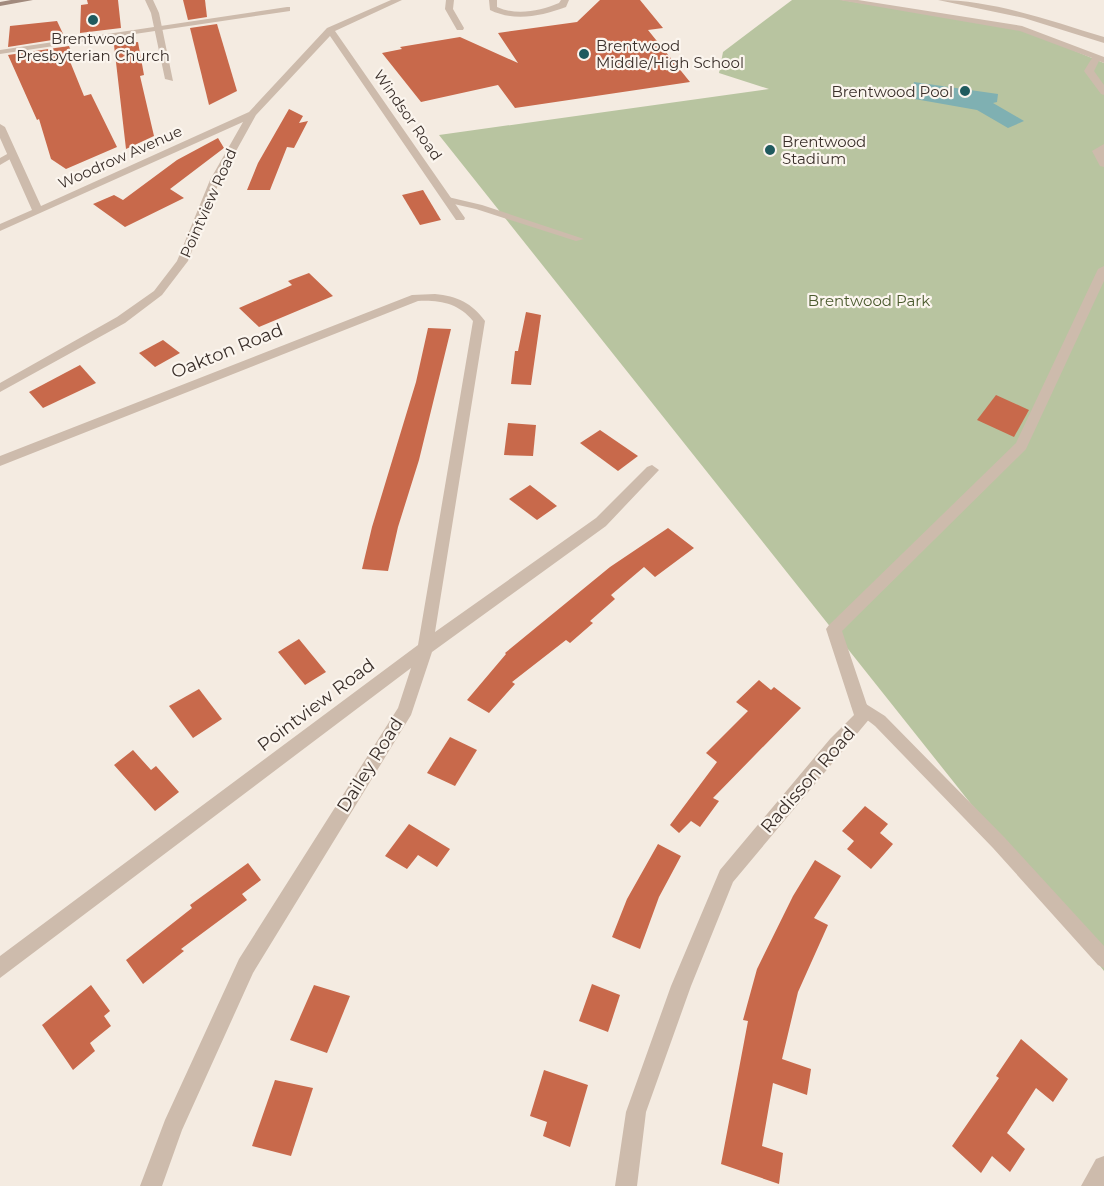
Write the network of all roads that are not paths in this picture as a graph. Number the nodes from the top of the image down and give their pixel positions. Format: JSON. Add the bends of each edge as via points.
{"nodes":[{"id":1,"x":29,"y":0,"type":"edge"},
{"id":2,"x":149,"y":0,"type":"edge"},
{"id":3,"x":398,"y":0,"type":"edge"},
{"id":4,"x":450,"y":0,"type":"edge"},
{"id":5,"x":493,"y":0,"type":"edge"},
{"id":6,"x":564,"y":0,"type":"edge"},
{"id":7,"x":843,"y":0,"type":"edge"},
{"id":8,"x":942,"y":0,"type":"edge"},
{"id":9,"x":6,"y":2,"type":"edge"},
{"id":10,"x":287,"y":9,"type":"dead end"},
{"id":11,"x":158,"y":26,"type":"junction"},
{"id":12,"x":460,"y":28,"type":"dead end"},
{"id":13,"x":330,"y":30,"type":"junction"},
{"id":14,"x":1104,"y":40,"type":"edge"},
{"id":15,"x":0,"y":52,"type":"edge"},
{"id":16,"x":1100,"y":58,"type":"edge"},
{"id":17,"x":170,"y":79,"type":"dead end"},
{"id":18,"x":1104,"y":92,"type":"edge"},
{"id":19,"x":252,"y":114,"type":"junction"},
{"id":20,"x":0,"y":128,"type":"edge"},
{"id":21,"x":1104,"y":147,"type":"edge"},
{"id":22,"x":12,"y":155,"type":"junction"},
{"id":23,"x":0,"y":162,"type":"edge"},
{"id":24,"x":1104,"y":164,"type":"edge"},
{"id":25,"x":448,"y":200,"type":"junction"},
{"id":26,"x":38,"y":211,"type":"junction"},
{"id":27,"x":460,"y":218,"type":"dead end"},
{"id":28,"x":0,"y":228,"type":"edge"},
{"id":29,"x":579,"y":239,"type":"dead end"},
{"id":30,"x":1104,"y":269,"type":"edge"},
{"id":31,"x":471,"y":309,"type":"joint"},
{"id":32,"x":0,"y":388,"type":"edge"},
{"id":33,"x":0,"y":460,"type":"edge"},
{"id":34,"x":652,"y":470,"type":"dead end"},
{"id":35,"x":425,"y":648,"type":"junction"},
{"id":36,"x":858,"y":705,"type":"junction"},
{"id":37,"x":1104,"y":958,"type":"edge"},
{"id":38,"x":0,"y":968,"type":"edge"},
{"id":39,"x":1104,"y":1167,"type":"edge"},
{"id":40,"x":151,"y":1186,"type":"edge"},
{"id":41,"x":626,"y":1186,"type":"edge"},
{"id":42,"x":1092,"y":1186,"type":"edge"}],
"edges":[{"from":1,"to":9,"type":"main road"},
{"from":2,"to":11,"type":"street"},
{"from":3,"to":13,"type":"street","name":"Pointview Road"},
{"from":4,"to":12,"type":"lane","via":[[449,9]]},
{"from":5,"to":6,"type":"street","via":[[493,8],[508,14],[553,9],[563,5]]},
{"from":7,"to":16,"type":"street","via":[[1022,29]]},
{"from":8,"to":14,"type":"street","via":[[1037,19]]},
{"from":10,"to":11,"type":"lane"},
{"from":11,"to":15,"type":"lane"},
{"from":11,"to":17,"type":"street"},
{"from":13,"to":19,"type":"street","name":"Pointview Road"},
{"from":13,"to":25,"type":"street","name":"Windsor Road"},
{"from":16,"to":18,"type":"street","via":[[1089,71]]},
{"from":19,"to":26,"type":"street","name":"Woodrow Avenue"},
{"from":19,"to":32,"type":"street","name":"Pointview Road","via":[[215,180],[182,261],[158,293],[121,320]]},
{"from":20,"to":22,"type":"street"},
{"from":21,"to":24,"type":"street","via":[[1097,151]]},
{"from":22,"to":23,"type":"lane"},
{"from":22,"to":26,"type":"street"},
{"from":25,"to":27,"type":"street","name":"Windsor Road"},
{"from":25,"to":29,"type":"lane"},
{"from":26,"to":28,"type":"street","name":"Woodrow Avenue"},
{"from":30,"to":36,"type":"street","name":"Radisson Road","via":[[1021,446],[834,629]]},
{"from":31,"to":33,"type":"street","name":"Oakton Road","via":[[450,298],[434,297],[391,306]]},
{"from":31,"to":35,"type":"street","name":"Dailey Road","via":[[479,321],[479,333]]},
{"from":34,"to":35,"type":"street","name":"Pointview Road","via":[[601,522]]},
{"from":35,"to":38,"type":"street","name":"Pointview Road"},
{"from":35,"to":40,"type":"street","name":"Dailey Road","via":[[405,710],[246,966],[172,1127]]},
{"from":36,"to":37,"type":"lane","via":[[896,737]]},
{"from":36,"to":41,"type":"street","name":"Radisson Road","via":[[862,717],[726,876],[636,1112]]},
{"from":39,"to":42,"type":"street"}]}
